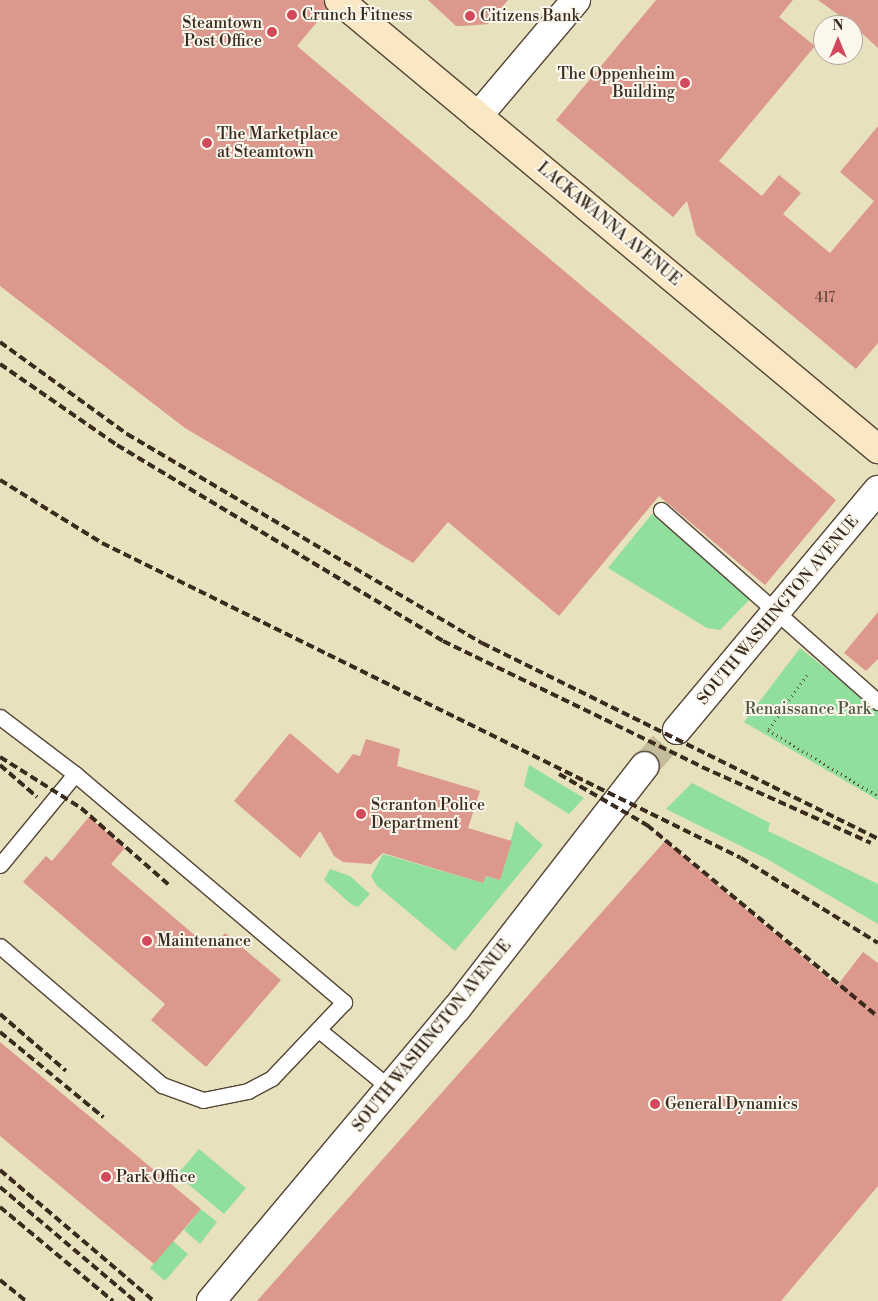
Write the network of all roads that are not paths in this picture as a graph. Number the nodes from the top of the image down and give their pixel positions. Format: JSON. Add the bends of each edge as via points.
{"nodes":[{"id":1,"x":339,"y":0,"type":"edge"},
{"id":2,"x":576,"y":0,"type":"edge"},
{"id":3,"x":478,"y":116,"type":"junction"},
{"id":4,"x":878,"y":449,"type":"edge"},
{"id":5,"x":878,"y":490,"type":"edge"},
{"id":6,"x":661,"y":510,"type":"dead end"},
{"id":7,"x":774,"y":614,"type":"junction"},
{"id":8,"x":878,"y":702,"type":"edge"},
{"id":9,"x":0,"y":717,"type":"edge"},
{"id":10,"x":677,"y":730,"type":"tunnel mouth"},
{"id":11,"x":645,"y":766,"type":"tunnel mouth"},
{"id":12,"x":75,"y":774,"type":"junction"},
{"id":13,"x":0,"y":865,"type":"edge"},
{"id":14,"x":0,"y":946,"type":"edge"},
{"id":15,"x":320,"y":1031,"type":"junction"},
{"id":16,"x":391,"y":1089,"type":"junction"},
{"id":17,"x":211,"y":1301,"type":"edge"}],
"edges":[{"from":1,"to":3,"type":"main road","name":"LACKAWANNA AVENUE"},
{"from":2,"to":3,"type":"street"},
{"from":3,"to":4,"type":"main road","name":"LACKAWANNA AVENUE"},
{"from":5,"to":7,"type":"street","name":"SOUTH WASHINGTON AVENUE"},
{"from":6,"to":7,"type":"lane"},
{"from":7,"to":8,"type":"lane"},
{"from":7,"to":10,"type":"street","name":"SOUTH WASHINGTON AVENUE"},
{"from":9,"to":12,"type":"lane"},
{"from":11,"to":16,"type":"street","name":"SOUTH WASHINGTON AVENUE"},
{"from":12,"to":13,"type":"lane"},
{"from":12,"to":15,"type":"lane","via":[[344,1002]]},
{"from":14,"to":15,"type":"lane","via":[[162,1085],[203,1100],[248,1091],[272,1078]]},
{"from":15,"to":16,"type":"lane"},
{"from":16,"to":17,"type":"street","name":"SOUTH WASHINGTON AVENUE"}]}
